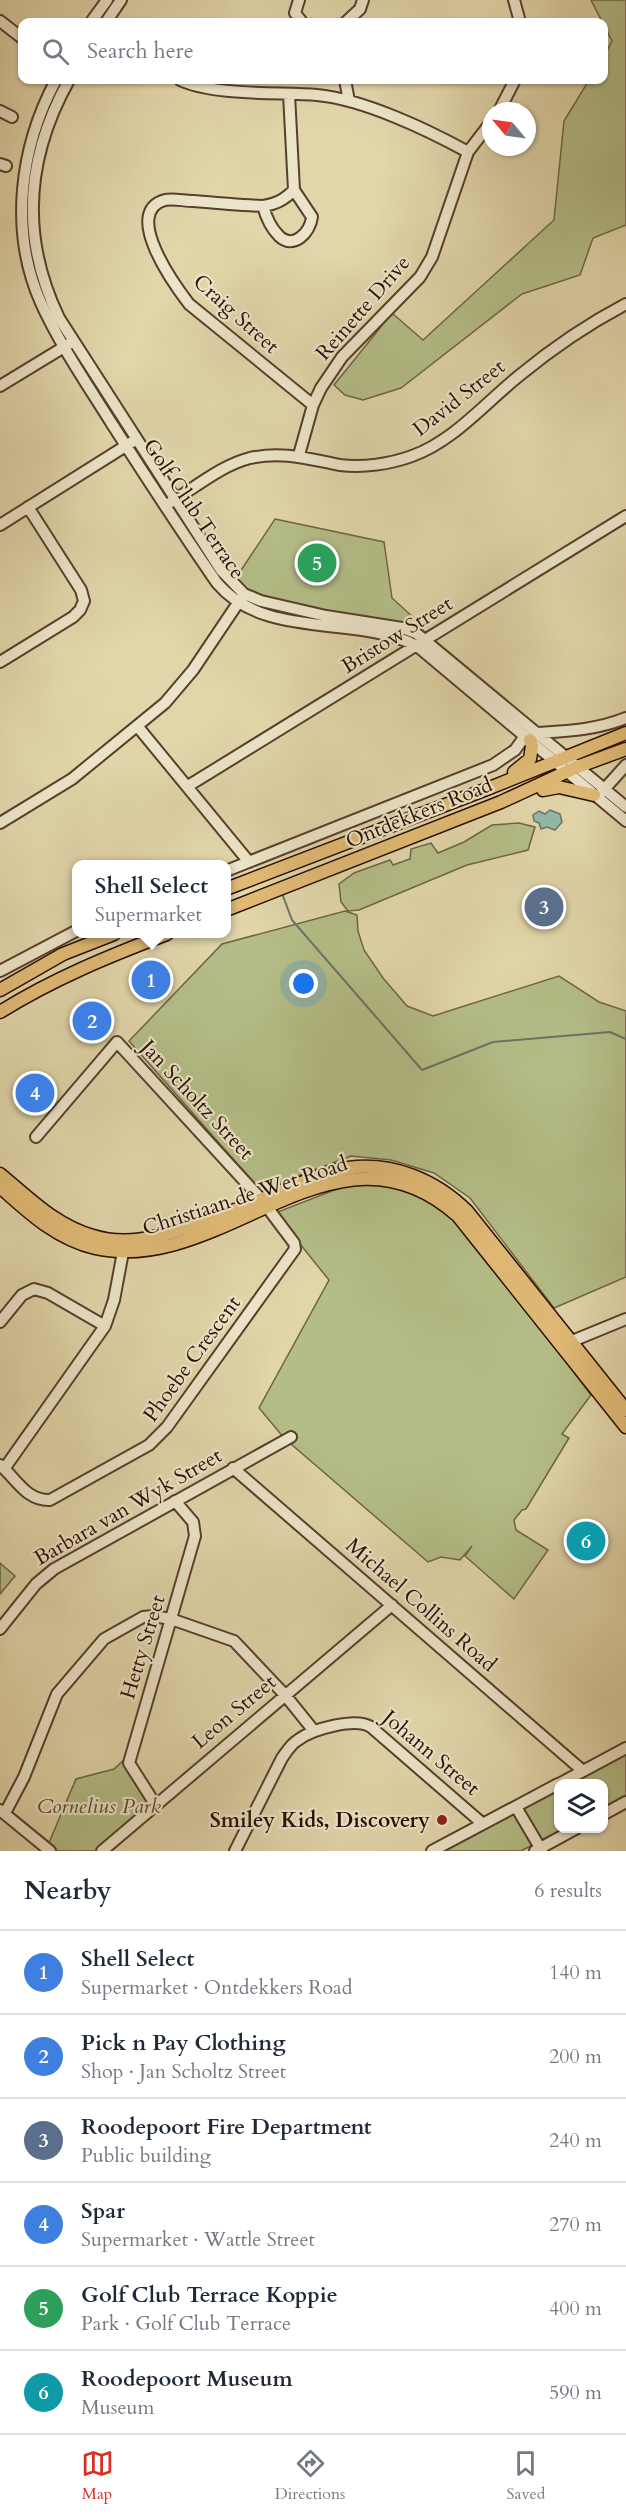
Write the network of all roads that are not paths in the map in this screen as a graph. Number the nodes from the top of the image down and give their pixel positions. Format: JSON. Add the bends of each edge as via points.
{"nodes":[{"id":1,"x":107,"y":0,"type":"edge"},
{"id":2,"x":121,"y":0,"type":"edge"},
{"id":3,"x":298,"y":0,"type":"edge"},
{"id":4,"x":363,"y":0,"type":"edge"},
{"id":5,"x":514,"y":0,"type":"edge"},
{"id":6,"x":95,"y":18,"type":"edge"},
{"id":7,"x":109,"y":18,"type":"edge"},
{"id":8,"x":298,"y":18,"type":"edge"},
{"id":9,"x":350,"y":18,"type":"edge"},
{"id":10,"x":519,"y":18,"type":"edge"},
{"id":11,"x":0,"y":21,"type":"edge"},
{"id":12,"x":18,"y":35,"type":"edge"},
{"id":13,"x":54,"y":84,"type":"edge"},
{"id":14,"x":67,"y":84,"type":"edge"},
{"id":15,"x":193,"y":84,"type":"edge"},
{"id":16,"x":346,"y":84,"type":"edge"},
{"id":17,"x":513,"y":84,"type":"edge"},
{"id":18,"x":289,"y":94,"type":"junction"},
{"id":19,"x":349,"y":101,"type":"junction"},
{"id":20,"x":504,"y":102,"type":"edge"},
{"id":21,"x":0,"y":111,"type":"edge"},
{"id":22,"x":12,"y":117,"type":"dead end"},
{"id":23,"x":482,"y":134,"type":"edge"},
{"id":24,"x":468,"y":153,"type":"junction"},
{"id":25,"x":294,"y":190,"type":"junction"},
{"id":26,"x":263,"y":206,"type":"junction"},
{"id":27,"x":626,"y":304,"type":"edge"},
{"id":28,"x":74,"y":341,"type":"junction"},
{"id":29,"x":63,"y":347,"type":"junction"},
{"id":30,"x":0,"y":386,"type":"edge"},
{"id":31,"x":313,"y":405,"type":"junction"},
{"id":32,"x":137,"y":439,"type":"junction"},
{"id":33,"x":127,"y":446,"type":"junction"},
{"id":34,"x":299,"y":455,"type":"junction"},
{"id":35,"x":171,"y":502,"type":"junction"},
{"id":36,"x":28,"y":507,"type":"junction"},
{"id":37,"x":626,"y":516,"type":"edge"},
{"id":38,"x":0,"y":525,"type":"edge"},
{"id":39,"x":241,"y":598,"type":"junction"},
{"id":40,"x":421,"y":643,"type":"junction"},
{"id":41,"x":0,"y":662,"type":"edge"},
{"id":42,"x":626,"y":718,"type":"edge"},
{"id":43,"x":138,"y":726,"type":"junction"},
{"id":44,"x":626,"y":733,"type":"edge"},
{"id":45,"x":530,"y":736,"type":"junction"},
{"id":46,"x":626,"y":749,"type":"edge"},
{"id":47,"x":560,"y":760,"type":"junction"},
{"id":48,"x":626,"y":765,"type":"edge"},
{"id":49,"x":572,"y":770,"type":"junction"},
{"id":50,"x":188,"y":786,"type":"junction"},
{"id":51,"x":488,"y":789,"type":"junction"},
{"id":52,"x":599,"y":794,"type":"junction"},
{"id":53,"x":501,"y":802,"type":"junction"},
{"id":54,"x":626,"y":807,"type":"edge"},
{"id":55,"x":626,"y":821,"type":"edge"},
{"id":56,"x":0,"y":823,"type":"edge"},
{"id":57,"x":249,"y":862,"type":"junction"},
{"id":58,"x":231,"y":869,"type":"edge"},
{"id":59,"x":231,"y":887,"type":"edge"},
{"id":60,"x":231,"y":908,"type":"edge"},
{"id":61,"x":72,"y":933,"type":"edge"},
{"id":62,"x":102,"y":938,"type":"edge"},
{"id":63,"x":155,"y":938,"type":"edge"},
{"id":64,"x":0,"y":971,"type":"edge"},
{"id":65,"x":23,"y":975,"type":"junction"},
{"id":66,"x":0,"y":985,"type":"edge"},
{"id":67,"x":0,"y":990,"type":"edge"},
{"id":68,"x":0,"y":1012,"type":"edge"},
{"id":69,"x":36,"y":1137,"type":"dead end"},
{"id":70,"x":0,"y":1174,"type":"edge"},
{"id":71,"x":0,"y":1187,"type":"edge"},
{"id":72,"x":264,"y":1203,"type":"junction"},
{"id":73,"x":293,"y":1242,"type":"joint"},
{"id":74,"x":123,"y":1252,"type":"junction"},
{"id":75,"x":626,"y":1319,"type":"edge"},
{"id":76,"x":0,"y":1322,"type":"edge"},
{"id":77,"x":105,"y":1326,"type":"junction"},
{"id":78,"x":566,"y":1343,"type":"junction"},
{"id":79,"x":622,"y":1407,"type":"edge"},
{"id":80,"x":626,"y":1427,"type":"edge"},
{"id":81,"x":291,"y":1437,"type":"dead end"},
{"id":82,"x":2,"y":1467,"type":"edge"},
{"id":83,"x":233,"y":1468,"type":"junction"},
{"id":84,"x":175,"y":1501,"type":"junction"},
{"id":85,"x":392,"y":1605,"type":"junction"},
{"id":86,"x":171,"y":1619,"type":"junction"},
{"id":87,"x":0,"y":1629,"type":"edge"},
{"id":88,"x":285,"y":1695,"type":"junction"},
{"id":89,"x":314,"y":1731,"type":"junction"},
{"id":90,"x":626,"y":1748,"type":"edge"},
{"id":91,"x":583,"y":1771,"type":"junction"},
{"id":92,"x":568,"y":1779,"type":"edge"},
{"id":93,"x":554,"y":1787,"type":"edge"},
{"id":94,"x":626,"y":1802,"type":"edge"},
{"id":95,"x":155,"y":1804,"type":"junction"},
{"id":96,"x":516,"y":1807,"type":"junction"},
{"id":97,"x":2,"y":1811,"type":"edge"},
{"id":98,"x":608,"y":1811,"type":"edge"},
{"id":99,"x":483,"y":1824,"type":"junction"},
{"id":100,"x":568,"y":1833,"type":"edge"},
{"id":101,"x":539,"y":1850,"type":"edge"},
{"id":102,"x":50,"y":1851,"type":"edge"},
{"id":103,"x":102,"y":1851,"type":"edge"},
{"id":104,"x":235,"y":1851,"type":"edge"},
{"id":105,"x":432,"y":1851,"type":"edge"}],
"edges":[{"from":1,"to":6,"type":"street"},
{"from":2,"to":7,"type":"street"},
{"from":3,"to":8,"type":"street","via":[[295,14]]},
{"from":4,"to":9,"type":"street"},
{"from":5,"to":10,"type":"street"},
{"from":11,"to":12,"type":"street"},
{"from":13,"to":29,"type":"street","name":"Golf Club Terrace","via":[[36,122],[28,151],[22,191],[23,227],[40,301]]},
{"from":14,"to":28,"type":"street","name":"Golf Club Terrace","via":[[44,130],[32,206],[44,281],[59,318]]},
{"from":15,"to":18,"type":"street"},
{"from":16,"to":19,"type":"street"},
{"from":17,"to":20,"type":"street"},
{"from":18,"to":19,"type":"street"},
{"from":18,"to":25,"type":"street"},
{"from":19,"to":24,"type":"street","via":[[431,132]]},
{"from":21,"to":22,"type":"street"},
{"from":23,"to":24,"type":"street","name":"Reinette Drive"},
{"from":24,"to":31,"type":"street","name":"Reinette Drive","via":[[432,257],[420,277],[342,357]]},
{"from":25,"to":26,"type":"street","name":"Craig Street","via":[[282,201]]},
{"from":25,"to":26,"type":"street","via":[[312,218],[308,231],[300,238],[281,238]]},
{"from":26,"to":31,"type":"street","name":"Craig Street","via":[[167,200],[153,209],[150,233],[164,268],[189,304]]},
{"from":27,"to":34,"type":"street","name":"David Street","via":[[576,332],[434,446],[412,456],[358,466]]},
{"from":28,"to":29,"type":"street"},
{"from":28,"to":32,"type":"street","name":"Golf Club Terrace"},
{"from":29,"to":30,"type":"street"},
{"from":29,"to":33,"type":"street","name":"Golf Club Terrace"},
{"from":31,"to":34,"type":"street","name":"Reinette Drive"},
{"from":32,"to":33,"type":"street"},
{"from":32,"to":35,"type":"street","name":"Golf Club Terrace"},
{"from":33,"to":35,"type":"street","name":"Golf Club Terrace"},
{"from":33,"to":36,"type":"street"},
{"from":34,"to":35,"type":"street","name":"David Street","via":[[248,459]]},
{"from":35,"to":39,"type":"street","name":"Golf Club Terrace"},
{"from":36,"to":38,"type":"street"},
{"from":36,"to":41,"type":"street","via":[[84,601],[73,617]]},
{"from":37,"to":40,"type":"street","name":"Bristow Street"},
{"from":39,"to":40,"type":"street","name":"Golf Club Terrace","via":[[402,628]]},
{"from":39,"to":43,"type":"street","via":[[180,688]]},
{"from":40,"to":45,"type":"street","name":"Golf Club Terrace"},
{"from":40,"to":50,"type":"street","name":"Bristow Street"},
{"from":42,"to":45,"type":"street","via":[[588,730]]},
{"from":43,"to":50,"type":"street"},
{"from":43,"to":56,"type":"street","via":[[72,778]]},
{"from":44,"to":47,"type":"main road","name":"Ontdekkers Road"},
{"from":45,"to":47,"type":"street","name":"Golf Club Terrace"},
{"from":45,"to":51,"type":"main road","via":[[532,756],[528,762]]},
{"from":45,"to":57,"type":"street","name":"Ontdekkers Road","via":[[493,765]]},
{"from":46,"to":49,"type":"main road","name":"Ontdekkers Road"},
{"from":47,"to":49,"type":"street","name":"Golf Club Terrace"},
{"from":47,"to":51,"type":"main road","name":"Ontdekkers Road"},
{"from":48,"to":52,"type":"street"},
{"from":49,"to":52,"type":"street","name":"Golf Club Terrace"},
{"from":49,"to":53,"type":"main road","name":"Ontdekkers Road"},
{"from":50,"to":57,"type":"street"},
{"from":51,"to":59,"type":"main road","name":"Ontdekkers Road"},
{"from":52,"to":53,"type":"main road","via":[[559,787]]},
{"from":52,"to":54,"type":"street","name":"Golf Club Terrace"},
{"from":52,"to":55,"type":"street","name":"Golf Club Terrace"},
{"from":53,"to":60,"type":"main road","name":"Ontdekkers Road"},
{"from":57,"to":58,"type":"street","name":"Ontdekkers Road"},
{"from":61,"to":64,"type":"street"},
{"from":62,"to":65,"type":"main road"},
{"from":63,"to":68,"type":"main road","via":[[78,970]]},
{"from":65,"to":66,"type":"main road"},
{"from":65,"to":67,"type":"main road"},
{"from":69,"to":72,"type":"street","name":"Jan Scholtz Street","via":[[117,1042]]},
{"from":70,"to":72,"type":"main road","name":"Christiaan de Wet Road","via":[[62,1224],[96,1237],[118,1240],[155,1238]]},
{"from":71,"to":74,"type":"main road","name":"Christiaan de Wet Road","via":[[35,1219],[64,1237],[95,1248]]},
{"from":72,"to":73,"type":"street","name":"Jan Scholtz Street"},
{"from":72,"to":74,"type":"main road","name":"Christiaan de Wet Road","via":[[170,1246]]},
{"from":72,"to":78,"type":"main road","name":"Christiaan de Wet Road","via":[[346,1168],[402,1172],[439,1187],[467,1211]]},
{"from":73,"to":82,"type":"street","name":"Phoebe Crescent","via":[[294,1251],[156,1439],[50,1500],[28,1494]]},
{"from":74,"to":77,"type":"street","name":"Phoebe Crescent"},
{"from":75,"to":78,"type":"street"},
{"from":76,"to":77,"type":"street","via":[[16,1302],[34,1289]]},
{"from":77,"to":82,"type":"street","name":"Phoebe Crescent"},
{"from":78,"to":79,"type":"main road","name":"Christiaan de Wet Road"},
{"from":79,"to":80,"type":"main road","name":"Christiaan de Wet Road"},
{"from":81,"to":83,"type":"street","name":"Barbara van Wyk Street"},
{"from":83,"to":84,"type":"street","name":"Barbara van Wyk Street"},
{"from":83,"to":85,"type":"street","name":"Michael Collins Road"},
{"from":84,"to":86,"type":"street","name":"Hetty Street","via":[[193,1522],[196,1532]]},
{"from":84,"to":87,"type":"street","name":"Barbara van Wyk Street","via":[[47,1574]]},
{"from":85,"to":88,"type":"street","name":"Leon Street"},
{"from":85,"to":91,"type":"street","name":"Michael Collins Road"},
{"from":86,"to":88,"type":"street","via":[[234,1641]]},
{"from":86,"to":95,"type":"street","name":"Hetty Street","via":[[129,1763]]},
{"from":86,"to":97,"type":"street","via":[[138,1618],[113,1632],[90,1653],[52,1702],[24,1777]]},
{"from":88,"to":89,"type":"street"},
{"from":88,"to":95,"type":"street","name":"Leon Street"},
{"from":89,"to":99,"type":"street","name":"Johann Street","via":[[359,1722],[368,1725]]},
{"from":89,"to":104,"type":"street","via":[[298,1739],[287,1751]]},
{"from":90,"to":91,"type":"street"},
{"from":91,"to":92,"type":"street"},
{"from":93,"to":96,"type":"street"},
{"from":94,"to":98,"type":"street"},
{"from":95,"to":103,"type":"street","name":"Leon Street"},
{"from":96,"to":99,"type":"street"},
{"from":96,"to":101,"type":"street"},
{"from":97,"to":102,"type":"street"},
{"from":99,"to":105,"type":"street"},
{"from":100,"to":101,"type":"street"}]}
